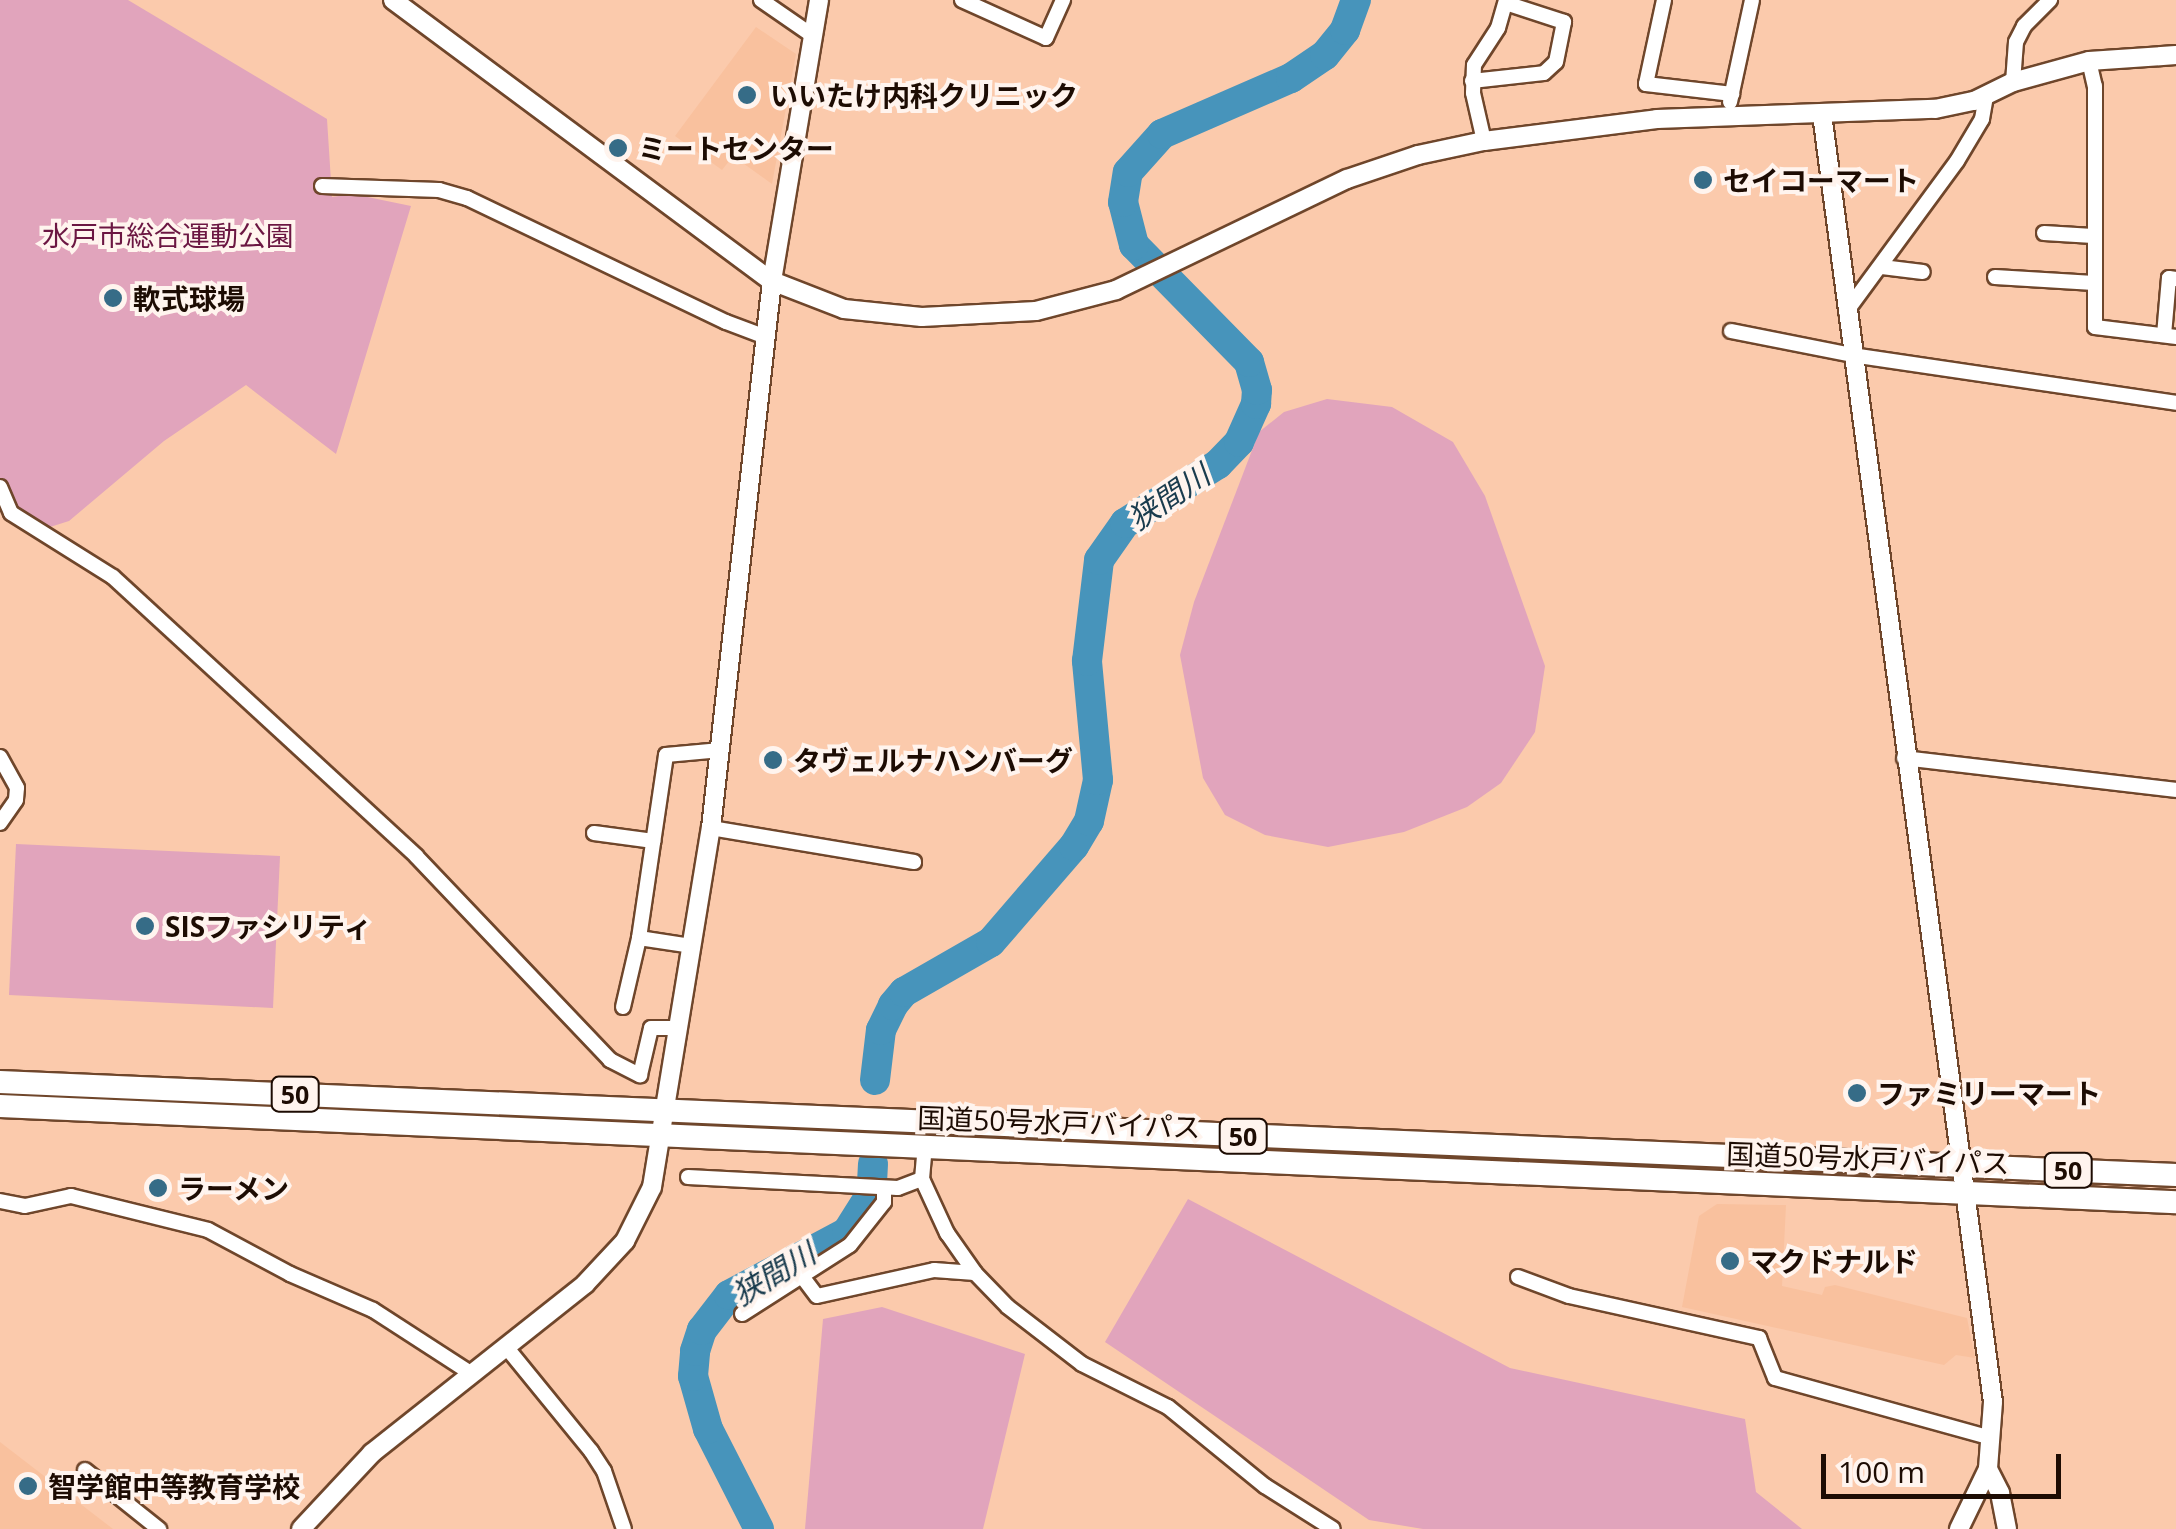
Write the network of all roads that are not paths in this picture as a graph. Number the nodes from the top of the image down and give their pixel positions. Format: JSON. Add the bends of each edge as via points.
{"nodes":[{"id":1,"x":393,"y":0,"type":"edge"},
{"id":2,"x":761,"y":0,"type":"edge"},
{"id":3,"x":819,"y":0,"type":"edge"},
{"id":4,"x":962,"y":0,"type":"edge"},
{"id":5,"x":1063,"y":0,"type":"edge"},
{"id":6,"x":1664,"y":0,"type":"edge"},
{"id":7,"x":1752,"y":0,"type":"edge"},
{"id":8,"x":2050,"y":0,"type":"edge"},
{"id":9,"x":1506,"y":1,"type":"edge"},
{"id":10,"x":813,"y":36,"type":"junction"},
{"id":11,"x":2176,"y":55,"type":"edge"},
{"id":12,"x":2090,"y":61,"type":"junction"},
{"id":13,"x":1472,"y":82,"type":"junction"},
{"id":14,"x":2012,"y":82,"type":"junction"},
{"id":15,"x":1732,"y":94,"type":"junction"},
{"id":16,"x":1986,"y":96,"type":"junction"},
{"id":17,"x":1822,"y":114,"type":"junction"},
{"id":18,"x":1728,"y":116,"type":"junction"},
{"id":19,"x":1484,"y":141,"type":"junction"},
{"id":20,"x":322,"y":186,"type":"dead end"},
{"id":21,"x":2044,"y":233,"type":"dead end"},
{"id":22,"x":2093,"y":236,"type":"junction"},
{"id":23,"x":1882,"y":268,"type":"junction"},
{"id":24,"x":1923,"y":272,"type":"dead end"},
{"id":25,"x":1995,"y":277,"type":"dead end"},
{"id":26,"x":2176,"y":279,"type":"edge"},
{"id":27,"x":772,"y":281,"type":"junction"},
{"id":28,"x":2094,"y":283,"type":"junction"},
{"id":29,"x":1846,"y":312,"type":"junction"},
{"id":30,"x":1731,"y":331,"type":"dead end"},
{"id":31,"x":2170,"y":336,"type":"edge"},
{"id":32,"x":766,"y":337,"type":"junction"},
{"id":33,"x":1852,"y":355,"type":"junction"},
{"id":34,"x":2176,"y":403,"type":"edge"},
{"id":35,"x":0,"y":487,"type":"edge"},
{"id":36,"x":721,"y":750,"type":"junction"},
{"id":37,"x":0,"y":756,"type":"edge"},
{"id":38,"x":1904,"y":758,"type":"junction"},
{"id":39,"x":2176,"y":790,"type":"edge"},
{"id":40,"x":0,"y":823,"type":"edge"},
{"id":41,"x":711,"y":828,"type":"junction"},
{"id":42,"x":594,"y":833,"type":"dead end"},
{"id":43,"x":653,"y":841,"type":"junction"},
{"id":44,"x":914,"y":862,"type":"dead end"},
{"id":45,"x":640,"y":938,"type":"junction"},
{"id":46,"x":692,"y":946,"type":"junction"},
{"id":47,"x":623,"y":1007,"type":"dead end"},
{"id":48,"x":677,"y":1028,"type":"junction"},
{"id":49,"x":0,"y":1082,"type":"edge"},
{"id":50,"x":0,"y":1106,"type":"edge"},
{"id":51,"x":664,"y":1108,"type":"junction"},
{"id":52,"x":661,"y":1137,"type":"junction"},
{"id":53,"x":925,"y":1147,"type":"junction"},
{"id":54,"x":1961,"y":1166,"type":"junction"},
{"id":55,"x":2176,"y":1174,"type":"edge"},
{"id":56,"x":688,"y":1177,"type":"dead end"},
{"id":57,"x":922,"y":1179,"type":"junction"},
{"id":58,"x":884,"y":1190,"type":"junction"},
{"id":59,"x":1965,"y":1192,"type":"junction"},
{"id":60,"x":0,"y":1201,"type":"edge"},
{"id":61,"x":2176,"y":1202,"type":"edge"},
{"id":62,"x":975,"y":1273,"type":"junction"},
{"id":63,"x":800,"y":1274,"type":"junction"},
{"id":64,"x":1518,"y":1277,"type":"dead end"},
{"id":65,"x":742,"y":1314,"type":"dead end"},
{"id":66,"x":507,"y":1348,"type":"junction"},
{"id":67,"x":472,"y":1374,"type":"junction"},
{"id":68,"x":1992,"y":1438,"type":"junction"},
{"id":69,"x":1988,"y":1469,"type":"junction"},
{"id":70,"x":85,"y":1470,"type":"dead end"},
{"id":71,"x":160,"y":1529,"type":"edge"},
{"id":72,"x":301,"y":1529,"type":"edge"},
{"id":73,"x":624,"y":1529,"type":"edge"},
{"id":74,"x":1333,"y":1529,"type":"edge"},
{"id":75,"x":1959,"y":1529,"type":"edge"},
{"id":76,"x":2007,"y":1529,"type":"edge"}],
"edges":[{"from":1,"to":27,"type":"street"},
{"from":2,"to":10,"type":"street"},
{"from":3,"to":10,"type":"street"},
{"from":4,"to":5,"type":"street","via":[[1046,38]]},
{"from":6,"to":15,"type":"street","via":[[1646,84]]},
{"from":7,"to":15,"type":"street"},
{"from":8,"to":14,"type":"street","via":[[2016,42]]},
{"from":9,"to":13,"type":"street"},
{"from":9,"to":13,"type":"street","via":[[1564,22],[1556,62],[1544,73]]},
{"from":10,"to":27,"type":"street"},
{"from":11,"to":12,"type":"street"},
{"from":12,"to":14,"type":"street"},
{"from":12,"to":22,"type":"street"},
{"from":13,"to":19,"type":"street"},
{"from":14,"to":16,"type":"street"},
{"from":15,"to":18,"type":"street"},
{"from":16,"to":17,"type":"street","via":[[1935,110]]},
{"from":16,"to":23,"type":"street","via":[[1982,119],[1957,161]]},
{"from":17,"to":18,"type":"street"},
{"from":17,"to":29,"type":"street"},
{"from":18,"to":19,"type":"street"},
{"from":19,"to":27,"type":"street","via":[[1347,180],[1116,290],[1036,311],[922,317],[844,309]]},
{"from":20,"to":32,"type":"street","via":[[439,190],[467,198]]},
{"from":21,"to":22,"type":"street"},
{"from":22,"to":28,"type":"street"},
{"from":23,"to":24,"type":"street"},
{"from":23,"to":29,"type":"street"},
{"from":25,"to":28,"type":"street"},
{"from":26,"to":31,"type":"street","via":[[2169,278]]},
{"from":27,"to":32,"type":"street"},
{"from":28,"to":31,"type":"street","via":[[2095,327]]},
{"from":29,"to":33,"type":"street"},
{"from":30,"to":33,"type":"street"},
{"from":32,"to":36,"type":"street"},
{"from":33,"to":34,"type":"street"},
{"from":33,"to":38,"type":"street"},
{"from":35,"to":48,"type":"street","via":[[11,513],[112,577],[416,856],[610,1060],[640,1075],[651,1028]]},
{"from":36,"to":41,"type":"street"},
{"from":36,"to":43,"type":"street","via":[[666,755]]},
{"from":37,"to":40,"type":"street","via":[[18,788]]},
{"from":38,"to":39,"type":"street"},
{"from":38,"to":54,"type":"street"},
{"from":41,"to":44,"type":"street"},
{"from":41,"to":46,"type":"street"},
{"from":42,"to":43,"type":"street"},
{"from":43,"to":45,"type":"street"},
{"from":45,"to":46,"type":"street"},
{"from":45,"to":47,"type":"street"},
{"from":46,"to":48,"type":"street"},
{"from":48,"to":51,"type":"street"},
{"from":49,"to":51,"type":"highway","name":"国道50号水戸バイパス","number":"50"},
{"from":50,"to":52,"type":"highway","name":"国道50号水戸バイパス","number":"50"},
{"from":51,"to":52,"type":"street"},
{"from":51,"to":54,"type":"highway","name":"国道50号水戸バイパス","number":"50"},
{"from":52,"to":53,"type":"highway","name":"国道50号水戸バイパス","number":"50"},
{"from":52,"to":66,"type":"street","via":[[652,1187],[625,1241],[586,1284]]},
{"from":53,"to":57,"type":"street"},
{"from":53,"to":59,"type":"highway","name":"国道50号水戸バイパス","number":"50"},
{"from":54,"to":55,"type":"highway","name":"国道50号水戸バイパス","number":"50"},
{"from":54,"to":59,"type":"street"},
{"from":56,"to":58,"type":"street"},
{"from":57,"to":58,"type":"street"},
{"from":57,"to":62,"type":"street"},
{"from":58,"to":63,"type":"street","via":[[884,1202],[850,1245]]},
{"from":59,"to":61,"type":"highway","name":"国道50号水戸バイパス","number":"50"},
{"from":59,"to":68,"type":"street"},
{"from":60,"to":67,"type":"street","via":[[25,1206],[71,1196],[208,1230],[373,1310]]},
{"from":62,"to":63,"type":"street","via":[[934,1270],[817,1296]]},
{"from":62,"to":74,"type":"street","via":[[1082,1364],[1168,1407],[1265,1486]]},
{"from":63,"to":65,"type":"street"},
{"from":64,"to":68,"type":"street","via":[[1569,1296],[1759,1338],[1775,1378]]},
{"from":66,"to":67,"type":"street"},
{"from":66,"to":73,"type":"street","via":[[592,1452]]},
{"from":67,"to":72,"type":"street","via":[[372,1453]]},
{"from":68,"to":69,"type":"street"},
{"from":69,"to":75,"type":"street"},
{"from":69,"to":76,"type":"street"},
{"from":70,"to":71,"type":"street"}]}
